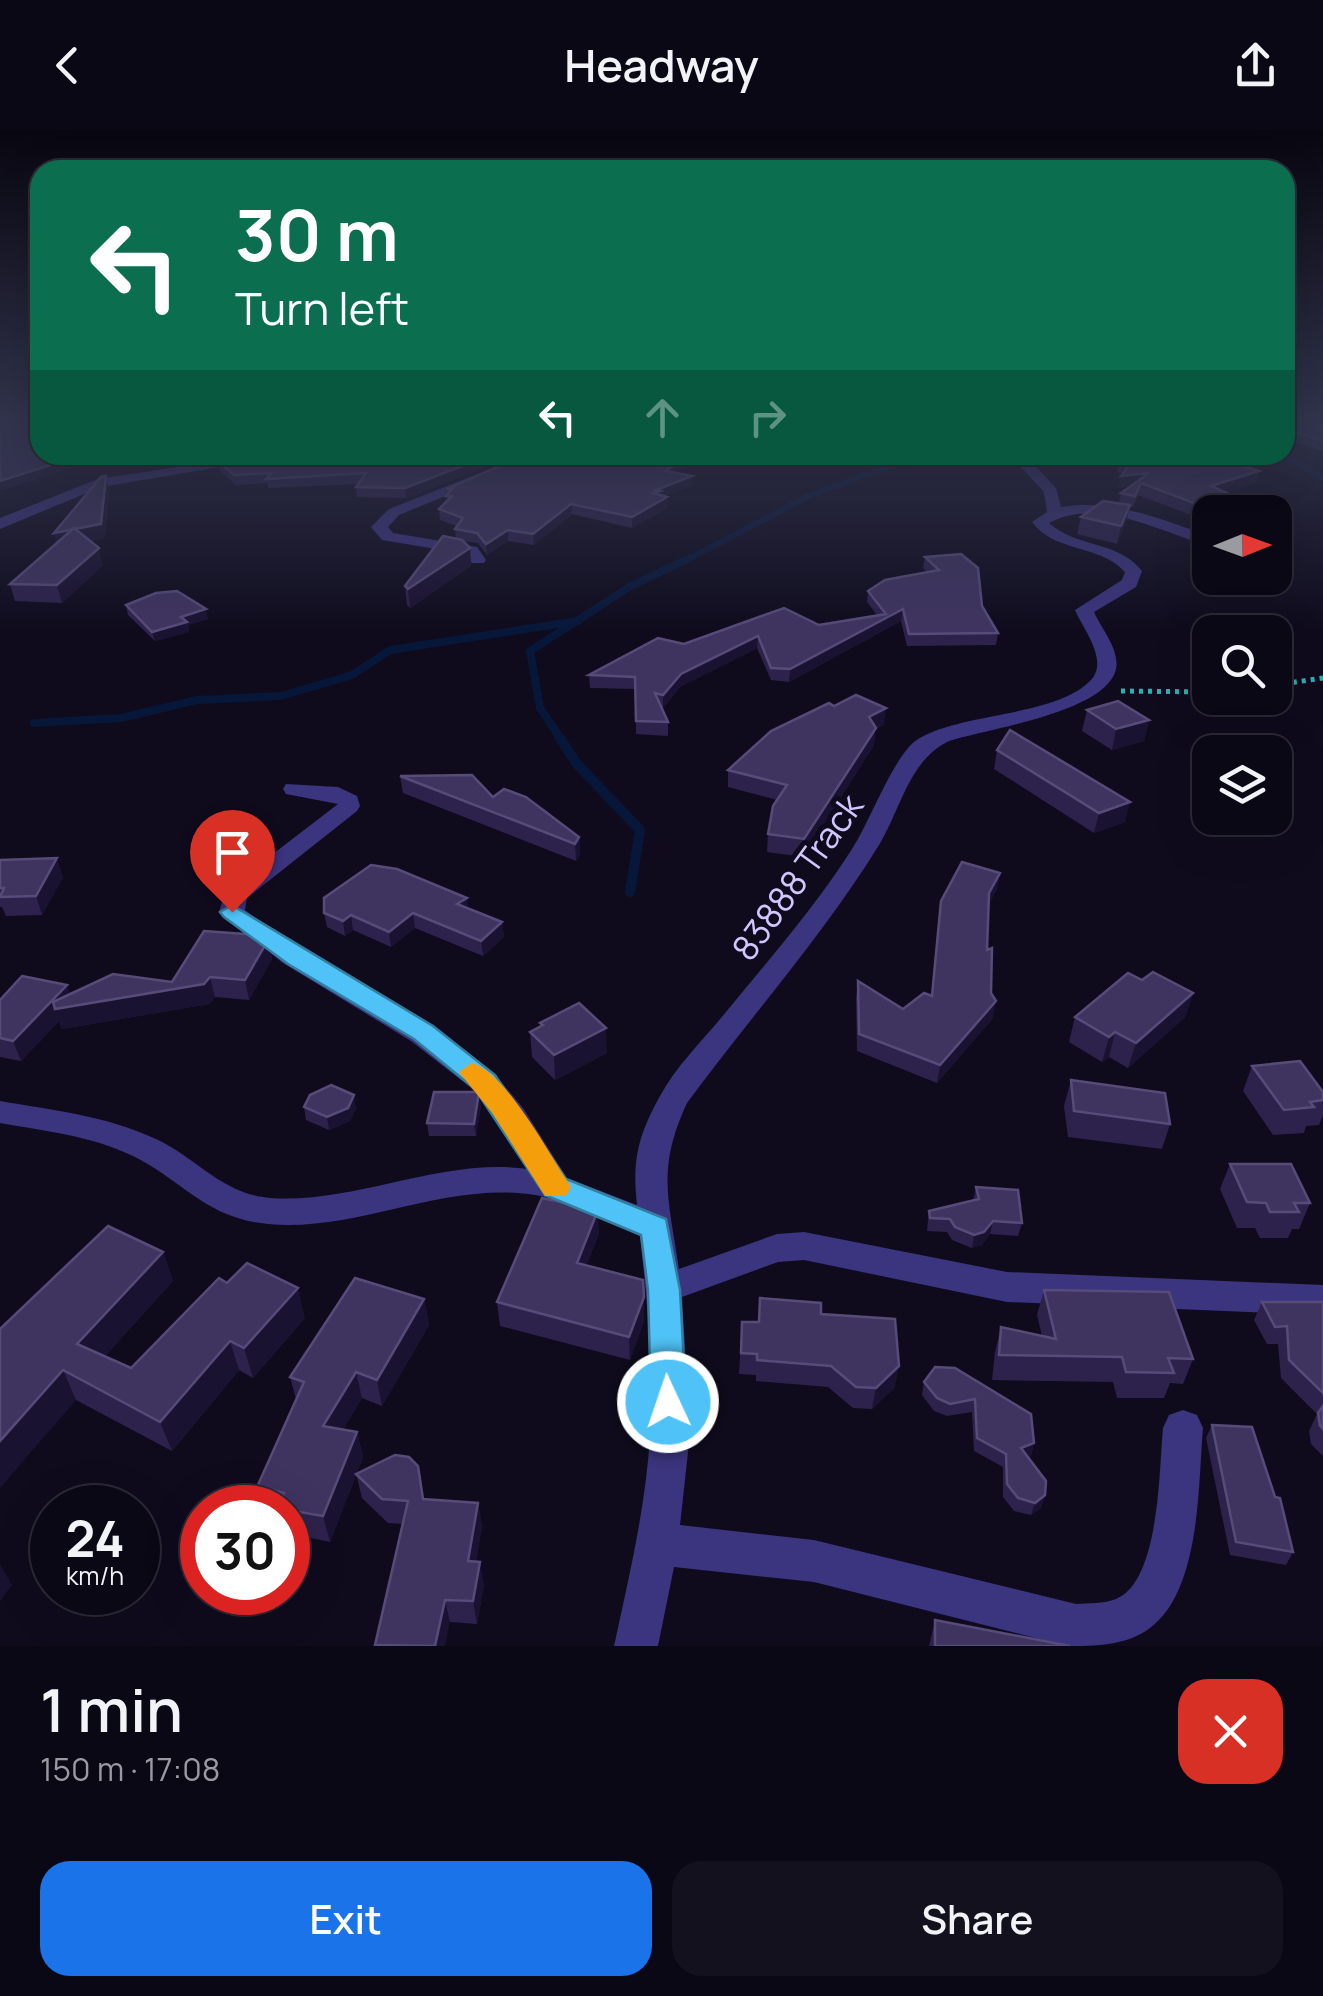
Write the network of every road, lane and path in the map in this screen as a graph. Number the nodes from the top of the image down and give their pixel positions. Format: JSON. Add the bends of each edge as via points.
{"nodes":[{"id":1,"x":76,"y":492,"type":"edge"},
{"id":2,"x":445,"y":492,"type":"edge"},
{"id":3,"x":1050,"y":492,"type":"edge"},
{"id":4,"x":0,"y":508,"type":"edge"},
{"id":5,"x":35,"y":508,"type":"junction"},
{"id":6,"x":1055,"y":512,"type":"junction"},
{"id":7,"x":0,"y":524,"type":"edge"},
{"id":8,"x":1192,"y":536,"type":"edge"},
{"id":9,"x":478,"y":560,"type":"dead end"},
{"id":10,"x":1323,"y":678,"type":"edge"},
{"id":11,"x":1292,"y":683,"type":"edge"},
{"id":12,"x":1096,"y":689,"type":"junction"},
{"id":13,"x":1192,"y":692,"type":"edge"},
{"id":14,"x":294,"y":790,"type":"dead end"},
{"id":15,"x":0,"y":1112,"type":"edge"},
{"id":16,"x":555,"y":1187,"type":"junction"},
{"id":17,"x":655,"y":1227,"type":"junction"},
{"id":18,"x":664,"y":1290,"type":"junction"},
{"id":19,"x":1323,"y":1300,"type":"edge"},
{"id":20,"x":1184,"y":1428,"type":"dead end"},
{"id":21,"x":657,"y":1544,"type":"junction"},
{"id":22,"x":636,"y":1646,"type":"edge"}],
"edges":[{"from":1,"to":5,"type":"street"},
{"from":2,"to":9,"type":"street","via":[[394,512],[380,527],[388,538],[471,550]]},
{"from":3,"to":6,"type":"street"},
{"from":4,"to":5,"type":"street"},
{"from":5,"to":7,"type":"street"},
{"from":6,"to":8,"type":"street","via":[[1115,513]]},
{"from":6,"to":12,"type":"street","via":[[1040,522],[1043,530],[1108,552],[1134,571],[1130,584],[1084,610],[1108,670]]},
{"from":10,"to":11,"type":"path"},
{"from":12,"to":13,"type":"path"},
{"from":12,"to":17,"type":"street","name":"83888 Track","via":[[946,735],[916,752],[854,866],[674,1098],[649,1168]]},
{"from":14,"to":16,"type":"street","via":[[338,794],[349,806],[235,895],[232,912],[424,1033],[485,1082]]},
{"from":15,"to":16,"type":"street","via":[[93,1129],[148,1149],[236,1206],[312,1208],[482,1181]]},
{"from":16,"to":17,"type":"street"},
{"from":17,"to":18,"type":"street","name":"83888 Track"},
{"from":18,"to":19,"type":"street","via":[[778,1248],[804,1246],[1007,1287]]},
{"from":18,"to":21,"type":"street","name":"83888 Track","via":[[670,1434]]},
{"from":20,"to":21,"type":"street","via":[[1158,1590],[1135,1614],[1110,1623],[1076,1626],[814,1561]]},
{"from":21,"to":22,"type":"street","name":"83888 Track"}]}
